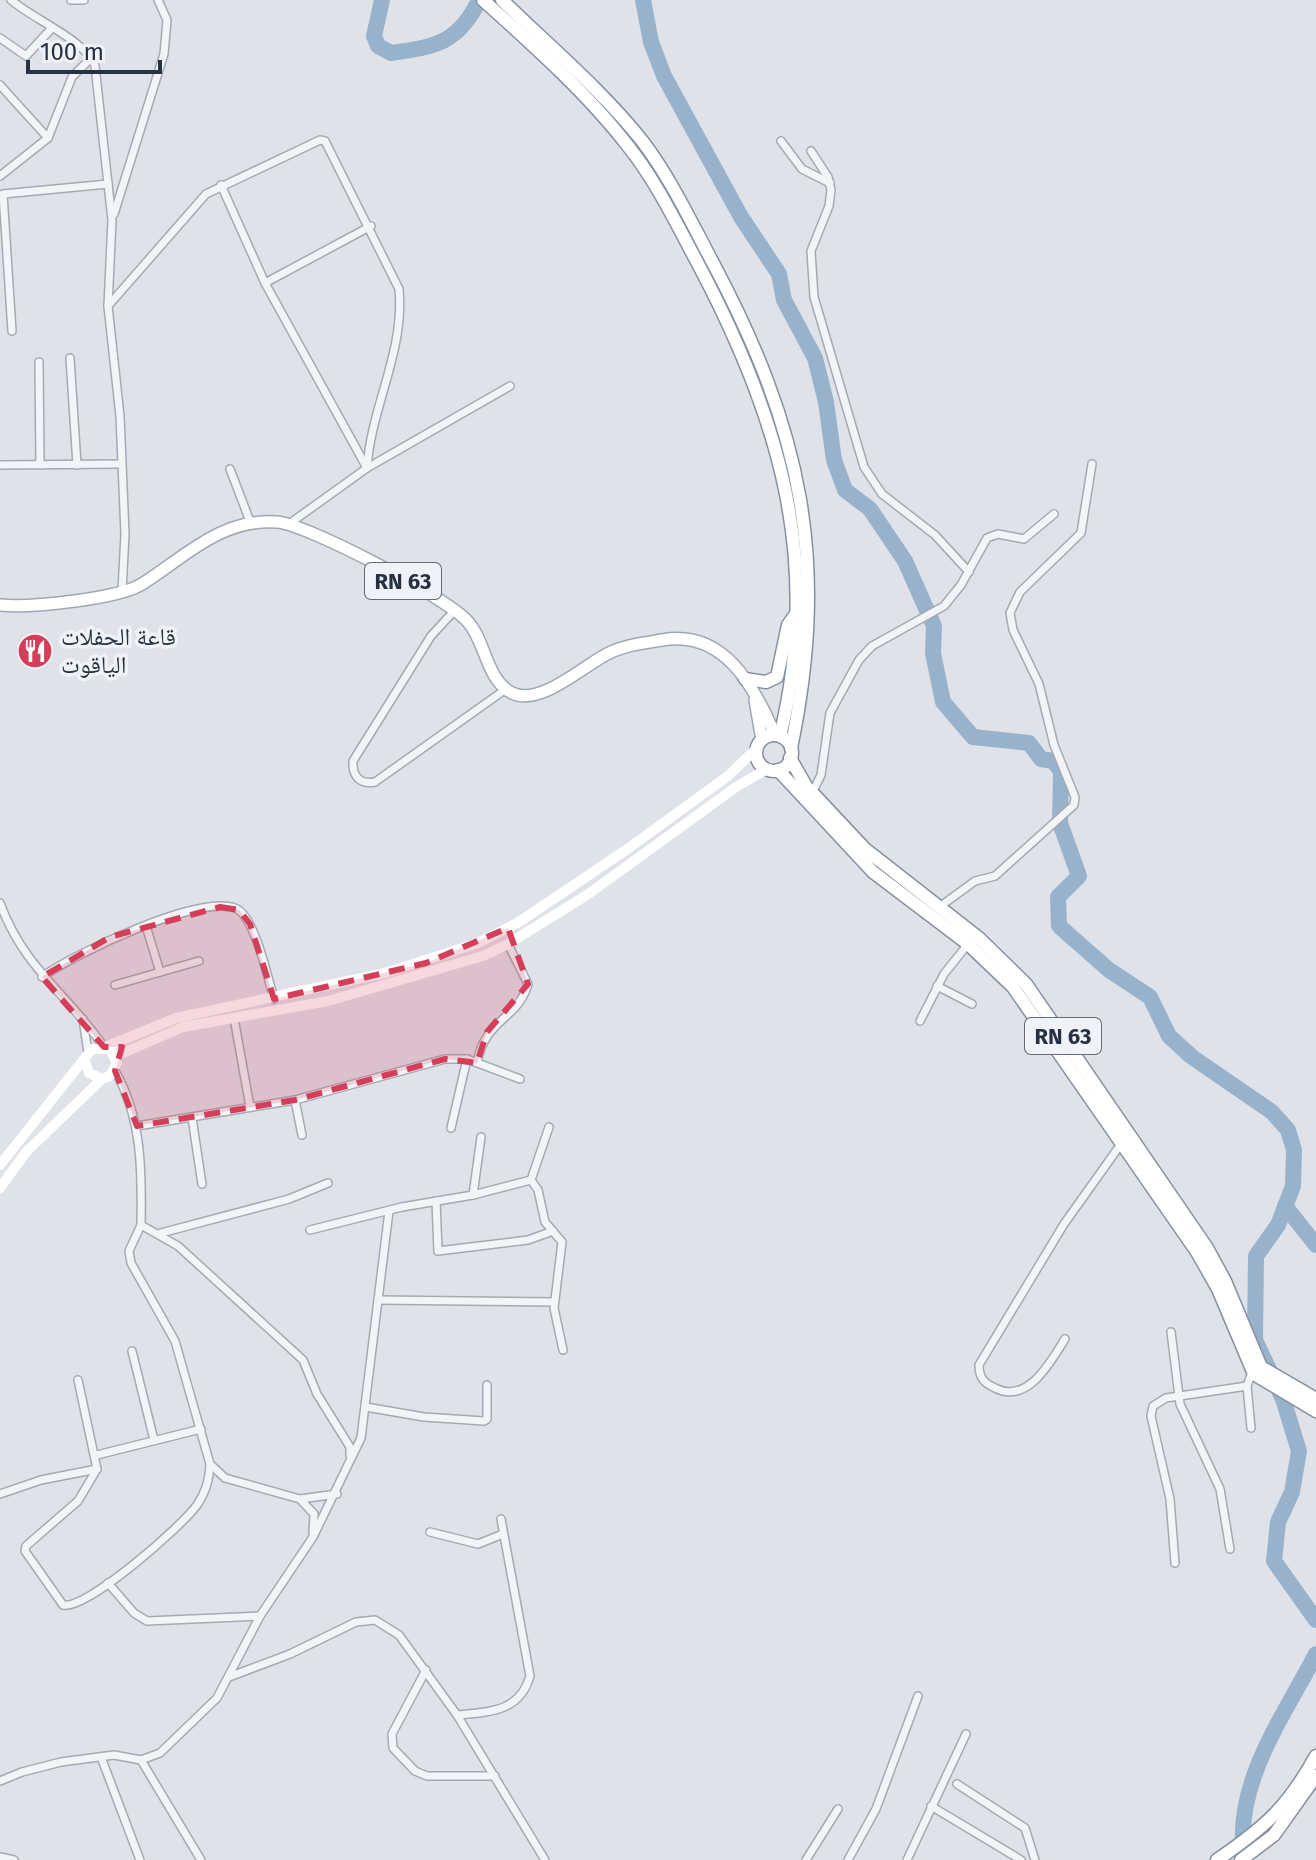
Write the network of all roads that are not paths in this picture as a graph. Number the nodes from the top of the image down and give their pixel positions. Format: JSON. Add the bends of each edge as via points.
{"nodes":[{"id":1,"x":11,"y":0,"type":"edge"},
{"id":2,"x":71,"y":0,"type":"edge"},
{"id":3,"x":84,"y":0,"type":"edge"},
{"id":4,"x":158,"y":0,"type":"edge"},
{"id":5,"x":492,"y":3,"type":"edge"},
{"id":6,"x":51,"y":29,"type":"junction"},
{"id":7,"x":0,"y":38,"type":"edge"},
{"id":8,"x":92,"y":57,"type":"junction"},
{"id":9,"x":0,"y":85,"type":"edge"},
{"id":10,"x":48,"y":138,"type":"junction"},
{"id":11,"x":781,"y":141,"type":"dead end"},
{"id":12,"x":811,"y":151,"type":"dead end"},
{"id":13,"x":0,"y":176,"type":"edge"},
{"id":14,"x":830,"y":183,"type":"junction"},
{"id":15,"x":108,"y":184,"type":"junction"},
{"id":16,"x":221,"y":185,"type":"junction"},
{"id":17,"x":1,"y":194,"type":"edge"},
{"id":18,"x":112,"y":220,"type":"junction"},
{"id":19,"x":371,"y":226,"type":"junction"},
{"id":20,"x":265,"y":283,"type":"junction"},
{"id":21,"x":108,"y":306,"type":"junction"},
{"id":22,"x":12,"y":331,"type":"dead end"},
{"id":23,"x":70,"y":358,"type":"dead end"},
{"id":24,"x":39,"y":362,"type":"dead end"},
{"id":25,"x":510,"y":386,"type":"dead end"},
{"id":26,"x":121,"y":464,"type":"junction"},
{"id":27,"x":1092,"y":464,"type":"dead end"},
{"id":28,"x":0,"y":465,"type":"edge"},
{"id":29,"x":40,"y":465,"type":"junction"},
{"id":30,"x":77,"y":465,"type":"junction"},
{"id":31,"x":367,"y":468,"type":"junction"},
{"id":32,"x":230,"y":469,"type":"dead end"},
{"id":33,"x":1054,"y":514,"type":"dead end"},
{"id":34,"x":251,"y":524,"type":"junction"},
{"id":35,"x":289,"y":524,"type":"junction"},
{"id":36,"x":969,"y":572,"type":"junction"},
{"id":37,"x":122,"y":591,"type":"junction"},
{"id":38,"x":0,"y":605,"type":"edge"},
{"id":39,"x":455,"y":610,"type":"junction"},
{"id":40,"x":798,"y":611,"type":"junction"},
{"id":41,"x":748,"y":684,"type":"junction"},
{"id":42,"x":506,"y":689,"type":"junction"},
{"id":43,"x":777,"y":736,"type":"junction"},
{"id":44,"x":759,"y":744,"type":"junction"},
{"id":45,"x":790,"y":753,"type":"junction"},
{"id":46,"x":773,"y":770,"type":"junction"},
{"id":47,"x":812,"y":793,"type":"junction"},
{"id":48,"x":0,"y":903,"type":"edge"},
{"id":49,"x":938,"y":908,"type":"junction"},
{"id":50,"x":146,"y":926,"type":"junction"},
{"id":51,"x":508,"y":928,"type":"junction"},
{"id":52,"x":512,"y":942,"type":"junction"},
{"id":53,"x":968,"y":944,"type":"junction"},
{"id":54,"x":199,"y":961,"type":"dead end"},
{"id":55,"x":160,"y":972,"type":"junction"},
{"id":56,"x":42,"y":977,"type":"junction"},
{"id":57,"x":115,"y":985,"type":"dead end"},
{"id":58,"x":937,"y":986,"type":"junction"},
{"id":59,"x":274,"y":999,"type":"junction"},
{"id":60,"x":972,"y":1004,"type":"dead end"},
{"id":61,"x":83,"y":1017,"type":"junction"},
{"id":62,"x":234,"y":1018,"type":"junction"},
{"id":63,"x":920,"y":1021,"type":"dead end"},
{"id":64,"x":104,"y":1047,"type":"junction"},
{"id":65,"x":116,"y":1056,"type":"junction"},
{"id":66,"x":86,"y":1058,"type":"junction"},
{"id":67,"x":467,"y":1059,"type":"junction"},
{"id":68,"x":477,"y":1063,"type":"junction"},
{"id":69,"x":115,"y":1071,"type":"junction"},
{"id":70,"x":102,"y":1079,"type":"junction"},
{"id":71,"x":520,"y":1079,"type":"dead end"},
{"id":72,"x":295,"y":1100,"type":"junction"},
{"id":73,"x":250,"y":1107,"type":"junction"},
{"id":74,"x":192,"y":1118,"type":"junction"},
{"id":75,"x":137,"y":1126,"type":"junction"},
{"id":76,"x":549,"y":1127,"type":"dead end"},
{"id":77,"x":451,"y":1128,"type":"dead end"},
{"id":78,"x":302,"y":1135,"type":"dead end"},
{"id":79,"x":481,"y":1137,"type":"dead end"},
{"id":80,"x":1121,"y":1144,"type":"junction"},
{"id":81,"x":0,"y":1165,"type":"edge"},
{"id":82,"x":531,"y":1180,"type":"junction"},
{"id":83,"x":328,"y":1183,"type":"dead end"},
{"id":84,"x":202,"y":1184,"type":"dead end"},
{"id":85,"x":0,"y":1188,"type":"edge"},
{"id":86,"x":473,"y":1195,"type":"junction"},
{"id":87,"x":436,"y":1201,"type":"junction"},
{"id":88,"x":389,"y":1211,"type":"junction"},
{"id":89,"x":141,"y":1225,"type":"junction"},
{"id":90,"x":310,"y":1230,"type":"dead end"},
{"id":91,"x":553,"y":1231,"type":"junction"},
{"id":92,"x":161,"y":1233,"type":"junction"},
{"id":93,"x":378,"y":1300,"type":"junction"},
{"id":94,"x":554,"y":1302,"type":"junction"},
{"id":95,"x":1171,"y":1332,"type":"dead end"},
{"id":96,"x":1065,"y":1339,"type":"dead end"},
{"id":97,"x":563,"y":1350,"type":"dead end"},
{"id":98,"x":132,"y":1351,"type":"dead end"},
{"id":99,"x":1259,"y":1374,"type":"junction"},
{"id":100,"x":78,"y":1380,"type":"dead end"},
{"id":101,"x":487,"y":1385,"type":"dead end"},
{"id":102,"x":1247,"y":1386,"type":"junction"},
{"id":103,"x":1292,"y":1392,"type":"junction"},
{"id":104,"x":1178,"y":1396,"type":"junction"},
{"id":105,"x":1316,"y":1399,"type":"edge"},
{"id":106,"x":366,"y":1407,"type":"junction"},
{"id":107,"x":1316,"y":1411,"type":"edge"},
{"id":108,"x":1251,"y":1428,"type":"dead end"},
{"id":109,"x":201,"y":1429,"type":"junction"},
{"id":110,"x":154,"y":1440,"type":"junction"},
{"id":111,"x":97,"y":1455,"type":"junction"},
{"id":112,"x":350,"y":1456,"type":"junction"},
{"id":113,"x":210,"y":1464,"type":"junction"},
{"id":114,"x":97,"y":1469,"type":"junction"},
{"id":115,"x":0,"y":1494,"type":"edge"},
{"id":116,"x":337,"y":1494,"type":"junction"},
{"id":117,"x":300,"y":1499,"type":"junction"},
{"id":118,"x":501,"y":1519,"type":"dead end"},
{"id":119,"x":430,"y":1532,"type":"dead end"},
{"id":120,"x":503,"y":1534,"type":"junction"},
{"id":121,"x":313,"y":1537,"type":"junction"},
{"id":122,"x":1230,"y":1549,"type":"dead end"},
{"id":123,"x":1175,"y":1563,"type":"dead end"},
{"id":124,"x":108,"y":1583,"type":"junction"},
{"id":125,"x":260,"y":1616,"type":"junction"},
{"id":126,"x":426,"y":1670,"type":"junction"},
{"id":127,"x":229,"y":1677,"type":"junction"},
{"id":128,"x":918,"y":1696,"type":"dead end"},
{"id":129,"x":457,"y":1715,"type":"junction"},
{"id":130,"x":966,"y":1734,"type":"dead end"},
{"id":131,"x":1316,"y":1756,"type":"edge"},
{"id":132,"x":101,"y":1757,"type":"junction"},
{"id":133,"x":141,"y":1760,"type":"junction"},
{"id":134,"x":495,"y":1776,"type":"junction"},
{"id":135,"x":1316,"y":1776,"type":"edge"},
{"id":136,"x":0,"y":1781,"type":"edge"},
{"id":137,"x":957,"y":1784,"type":"dead end"},
{"id":138,"x":931,"y":1806,"type":"junction"},
{"id":139,"x":838,"y":1809,"type":"dead end"},
{"id":140,"x":1253,"y":1844,"type":"junction"},
{"id":141,"x":0,"y":1857,"type":"edge"},
{"id":142,"x":1218,"y":1859,"type":"edge"},
{"id":143,"x":14,"y":1860,"type":"edge"},
{"id":144,"x":140,"y":1860,"type":"edge"},
{"id":145,"x":201,"y":1860,"type":"edge"},
{"id":146,"x":545,"y":1860,"type":"edge"},
{"id":147,"x":806,"y":1860,"type":"edge"},
{"id":148,"x":848,"y":1860,"type":"edge"},
{"id":149,"x":907,"y":1860,"type":"edge"},
{"id":150,"x":1021,"y":1860,"type":"edge"},
{"id":151,"x":1035,"y":1860,"type":"edge"},
{"id":152,"x":1241,"y":1860,"type":"edge"}],
"edges":[{"from":1,"to":6,"type":"street"},
{"from":2,"to":3,"type":"street"},
{"from":4,"to":18,"type":"street","via":[[167,20],[164,54]]},
{"from":5,"to":40,"type":"highway","via":[[630,147],[709,285],[745,358],[772,432],[791,512]]},
{"from":5,"to":45,"type":"highway","via":[[628,125],[652,155],[765,370],[796,469],[807,536],[806,647]]},
{"from":6,"to":7,"type":"street","via":[[26,56]]},
{"from":6,"to":8,"type":"street"},
{"from":8,"to":10,"type":"street","via":[[72,77]]},
{"from":8,"to":15,"type":"street"},
{"from":9,"to":10,"type":"street"},
{"from":10,"to":13,"type":"street"},
{"from":11,"to":14,"type":"street","via":[[802,169]]},
{"from":12,"to":14,"type":"street"},
{"from":14,"to":36,"type":"street","via":[[829,206],[813,242],[810,267],[817,313],[859,454],[878,489],[935,535]]},
{"from":15,"to":17,"type":"street"},
{"from":15,"to":18,"type":"street"},
{"from":16,"to":19,"type":"street","via":[[323,140]]},
{"from":16,"to":20,"type":"street"},
{"from":16,"to":21,"type":"street","via":[[196,204]]},
{"from":17,"to":22,"type":"street"},
{"from":18,"to":21,"type":"street"},
{"from":19,"to":20,"type":"street"},
{"from":19,"to":31,"type":"street","via":[[399,289],[401,309],[369,439]]},
{"from":20,"to":31,"type":"street"},
{"from":21,"to":26,"type":"street"},
{"from":23,"to":30,"type":"street"},
{"from":24,"to":29,"type":"street"},
{"from":25,"to":31,"type":"street"},
{"from":26,"to":30,"type":"street"},
{"from":26,"to":37,"type":"street"},
{"from":27,"to":49,"type":"street","via":[[1081,533],[1016,596],[1010,613],[1039,684],[1074,805],[995,876],[975,881]]},
{"from":28,"to":29,"type":"street"},
{"from":29,"to":30,"type":"street"},
{"from":31,"to":35,"type":"street"},
{"from":32,"to":34,"type":"street"},
{"from":33,"to":36,"type":"street","via":[[1024,539],[989,536]]},
{"from":34,"to":35,"type":"main road","number":"RN 63"},
{"from":34,"to":37,"type":"main road","number":"RN 63","via":[[202,541],[141,585]]},
{"from":35,"to":39,"type":"main road","number":"RN 63"},
{"from":36,"to":47,"type":"street","via":[[944,606],[867,650],[827,722],[821,775]]},
{"from":37,"to":38,"type":"main road","number":"RN 63","via":[[48,604]]},
{"from":39,"to":42,"type":"main road","number":"RN 63","via":[[476,633]]},
{"from":39,"to":42,"type":"street","via":[[431,636],[353,761],[357,779],[375,782]]},
{"from":40,"to":41,"type":"highway","via":[[788,625],[777,677]]},
{"from":40,"to":43,"type":"highway","via":[[792,674]]},
{"from":41,"to":42,"type":"main road","via":[[716,648],[675,638],[619,649],[530,695]]},
{"from":41,"to":43,"type":"main road"},
{"from":41,"to":44,"type":"main road"},
{"from":43,"to":44,"type":"highway"},
{"from":43,"to":45,"type":"highway"},
{"from":44,"to":46,"type":"highway","via":[[758,761]]},
{"from":44,"to":51,"type":"main road","via":[[728,776]]},
{"from":45,"to":46,"type":"highway"},
{"from":45,"to":47,"type":"highway","number":"RN 63"},
{"from":46,"to":52,"type":"main road"},
{"from":46,"to":53,"type":"highway","via":[[873,872]]},
{"from":47,"to":49,"type":"highway","number":"RN 63","via":[[865,849]]},
{"from":48,"to":56,"type":"street","via":[[22,952]]},
{"from":49,"to":99,"type":"highway","number":"RN 63","via":[[1004,961],[1052,1020],[1207,1248],[1225,1281]]},
{"from":50,"to":55,"type":"street"},
{"from":50,"to":56,"type":"street","via":[[110,937]]},
{"from":50,"to":59,"type":"street","via":[[220,907],[239,910],[250,924]]},
{"from":51,"to":52,"type":"main road"},
{"from":51,"to":59,"type":"main road","via":[[426,963]]},
{"from":52,"to":62,"type":"main road","via":[[388,986]]},
{"from":52,"to":68,"type":"street","via":[[528,984],[522,999],[481,1042]]},
{"from":53,"to":58,"type":"street"},
{"from":53,"to":80,"type":"highway","number":"RN 63","via":[[1032,1012]]},
{"from":54,"to":55,"type":"street"},
{"from":55,"to":57,"type":"street"},
{"from":56,"to":61,"type":"street"},
{"from":58,"to":60,"type":"street"},
{"from":58,"to":63,"type":"street"},
{"from":59,"to":64,"type":"main road","via":[[176,1018]]},
{"from":61,"to":64,"type":"street"},
{"from":61,"to":66,"type":"street"},
{"from":62,"to":65,"type":"main road","via":[[183,1027]]},
{"from":62,"to":73,"type":"street"},
{"from":64,"to":65,"type":"main road"},
{"from":64,"to":66,"type":"main road"},
{"from":65,"to":69,"type":"main road"},
{"from":66,"to":70,"type":"main road","via":[[89,1073]]},
{"from":66,"to":81,"type":"main road"},
{"from":67,"to":68,"type":"street"},
{"from":67,"to":72,"type":"street","via":[[445,1059]]},
{"from":67,"to":77,"type":"street"},
{"from":68,"to":71,"type":"street"},
{"from":69,"to":70,"type":"main road"},
{"from":69,"to":75,"type":"street"},
{"from":70,"to":85,"type":"main road","via":[[26,1152]]},
{"from":72,"to":73,"type":"street"},
{"from":72,"to":78,"type":"street"},
{"from":73,"to":74,"type":"street"},
{"from":74,"to":75,"type":"street"},
{"from":74,"to":84,"type":"street"},
{"from":75,"to":89,"type":"street"},
{"from":76,"to":82,"type":"street"},
{"from":79,"to":86,"type":"street"},
{"from":80,"to":96,"type":"street","via":[[1064,1224],[979,1365],[980,1375],[1003,1392],[1022,1389],[1043,1371]]},
{"from":80,"to":99,"type":"highway","number":"RN 63","via":[[1212,1278]]},
{"from":82,"to":86,"type":"street"},
{"from":82,"to":91,"type":"street"},
{"from":83,"to":92,"type":"street","via":[[289,1199]]},
{"from":86,"to":87,"type":"street"},
{"from":87,"to":88,"type":"street"},
{"from":87,"to":91,"type":"street","via":[[438,1251],[541,1238]]},
{"from":88,"to":90,"type":"street"},
{"from":88,"to":93,"type":"street"},
{"from":89,"to":92,"type":"street"},
{"from":89,"to":109,"type":"street","via":[[129,1251],[131,1263],[175,1341]]},
{"from":91,"to":94,"type":"street","via":[[562,1242]]},
{"from":92,"to":112,"type":"street","via":[[303,1360]]},
{"from":93,"to":94,"type":"street"},
{"from":93,"to":106,"type":"street"},
{"from":94,"to":97,"type":"street"},
{"from":95,"to":104,"type":"street"},
{"from":98,"to":110,"type":"street"},
{"from":99,"to":102,"type":"street"},
{"from":99,"to":103,"type":"highway"},
{"from":100,"to":111,"type":"street"},
{"from":101,"to":106,"type":"street","via":[[484,1421]]},
{"from":102,"to":104,"type":"street"},
{"from":102,"to":108,"type":"street"},
{"from":103,"to":105,"type":"highway"},
{"from":103,"to":107,"type":"highway"},
{"from":104,"to":122,"type":"street","via":[[1220,1489]]},
{"from":104,"to":123,"type":"street","via":[[1156,1402],[1151,1416],[1169,1491]]},
{"from":106,"to":112,"type":"street","via":[[361,1438]]},
{"from":109,"to":110,"type":"street"},
{"from":109,"to":113,"type":"street"},
{"from":110,"to":111,"type":"street"},
{"from":111,"to":114,"type":"street"},
{"from":112,"to":116,"type":"street"},
{"from":113,"to":117,"type":"street","via":[[225,1478]]},
{"from":113,"to":124,"type":"street","via":[[204,1492],[188,1517]]},
{"from":114,"to":115,"type":"street"},
{"from":114,"to":124,"type":"street","via":[[78,1501],[25,1551],[63,1605],[76,1604]]},
{"from":116,"to":117,"type":"street"},
{"from":116,"to":121,"type":"street"},
{"from":117,"to":121,"type":"street","via":[[314,1514]]},
{"from":118,"to":120,"type":"street"},
{"from":119,"to":120,"type":"street","via":[[478,1544]]},
{"from":120,"to":129,"type":"street","via":[[530,1676],[510,1706]]},
{"from":121,"to":125,"type":"street"},
{"from":124,"to":125,"type":"street","via":[[147,1621]]},
{"from":125,"to":127,"type":"street"},
{"from":126,"to":127,"type":"street","via":[[392,1628],[366,1619]]},
{"from":126,"to":129,"type":"street"},
{"from":126,"to":134,"type":"street","via":[[392,1734],[393,1748],[427,1776]]},
{"from":127,"to":133,"type":"street","via":[[217,1698],[160,1753]]},
{"from":128,"to":148,"type":"street","via":[[876,1809]]},
{"from":129,"to":134,"type":"street"},
{"from":130,"to":138,"type":"street"},
{"from":131,"to":140,"type":"highway"},
{"from":132,"to":133,"type":"street"},
{"from":132,"to":136,"type":"street","via":[[35,1768]]},
{"from":132,"to":144,"type":"street"},
{"from":133,"to":145,"type":"street"},
{"from":134,"to":146,"type":"street"},
{"from":135,"to":140,"type":"highway","via":[[1284,1823]]},
{"from":137,"to":151,"type":"street","via":[[1025,1828]]},
{"from":138,"to":149,"type":"street"},
{"from":138,"to":150,"type":"street"},
{"from":139,"to":147,"type":"street"},
{"from":140,"to":142,"type":"highway"},
{"from":140,"to":152,"type":"highway"},
{"from":141,"to":143,"type":"street"}]}
